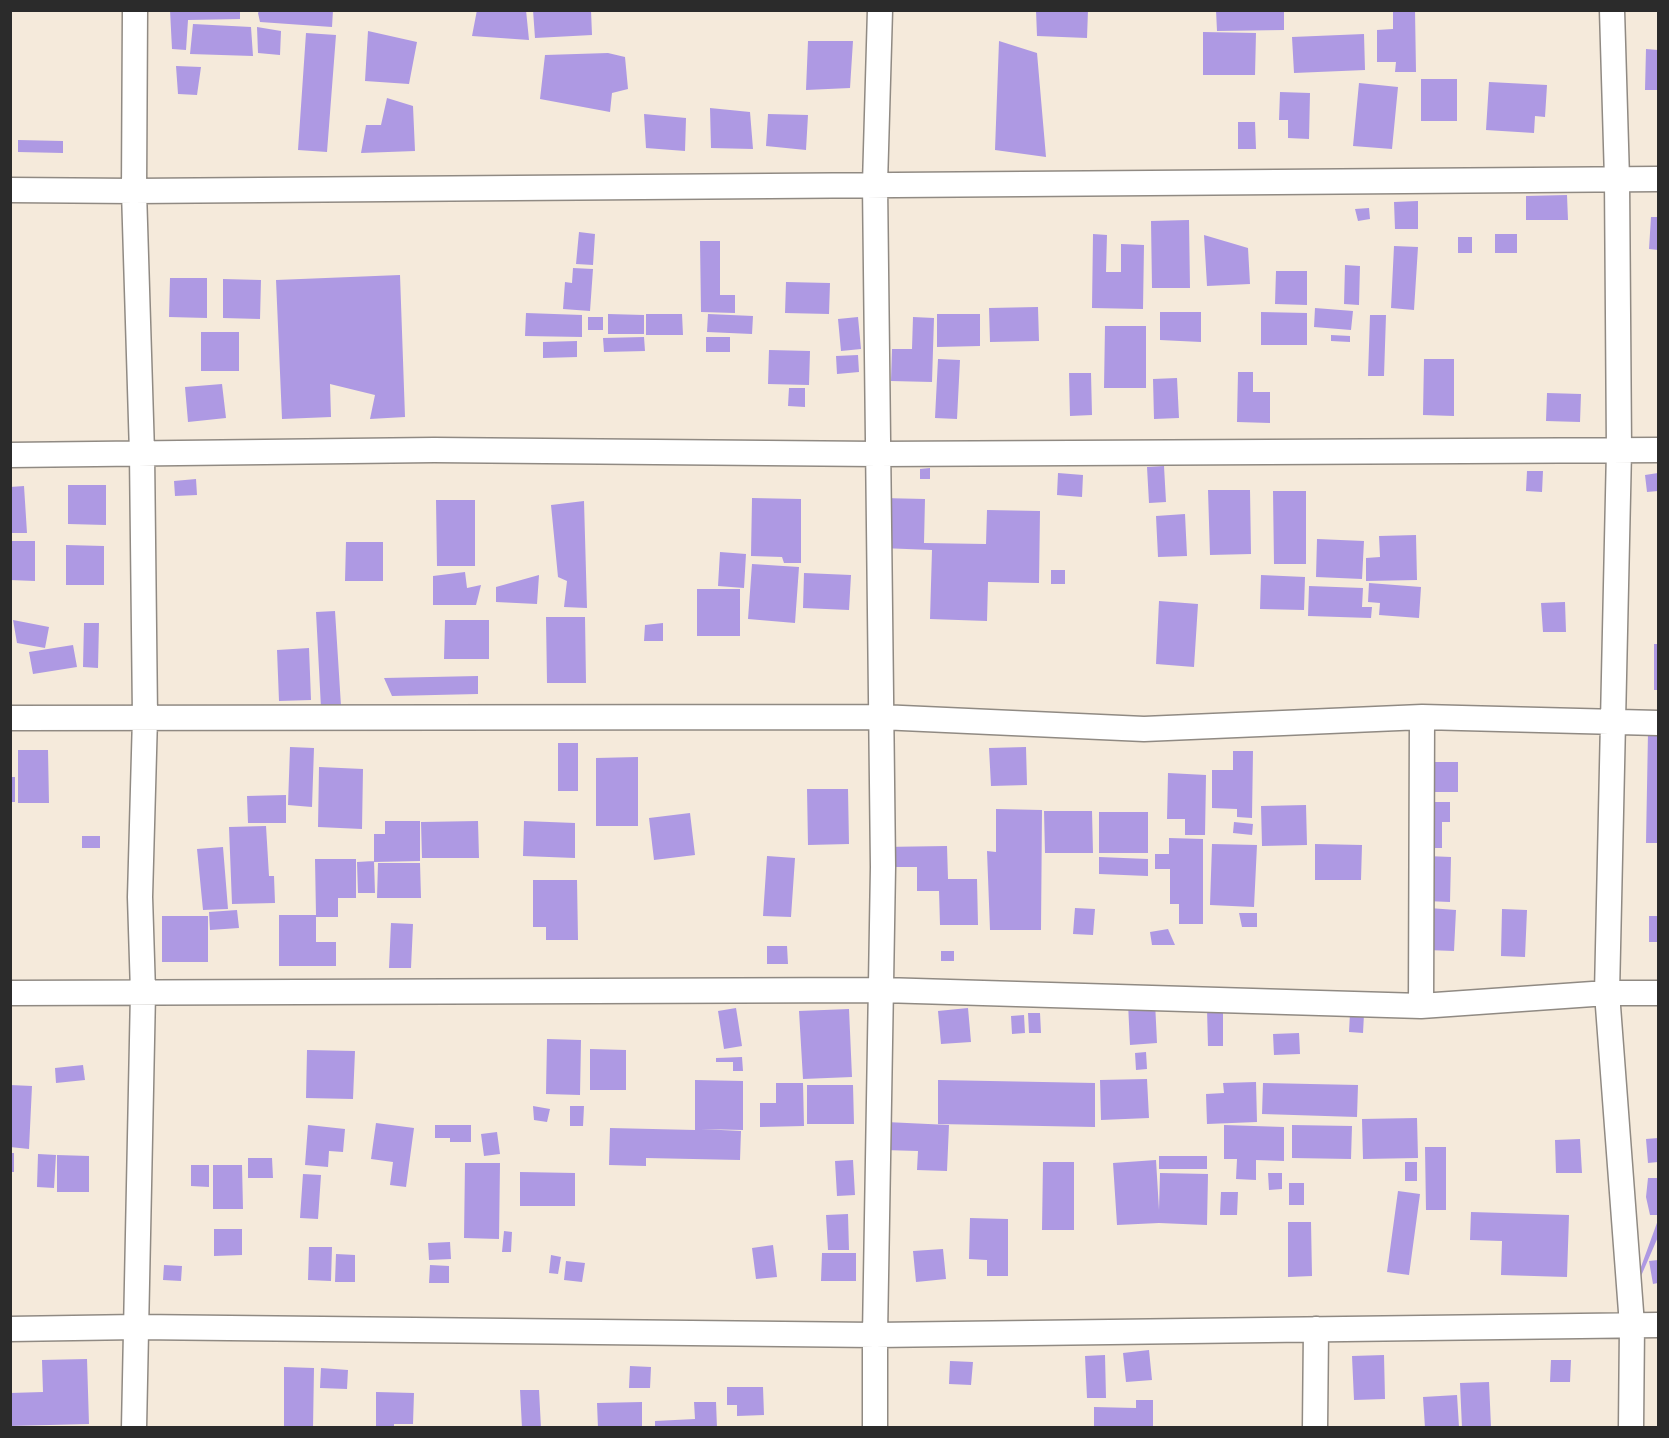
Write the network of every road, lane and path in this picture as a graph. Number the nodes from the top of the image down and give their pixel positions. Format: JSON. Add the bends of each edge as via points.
{"nodes":[{"id":1,"x":135,"y":10,"type":"edge"},
{"id":2,"x":880,"y":10,"type":"edge"},
{"id":3,"x":1612,"y":10,"type":"edge"},
{"id":4,"x":1617,"y":179,"type":"junction"},
{"id":5,"x":1659,"y":179,"type":"edge"},
{"id":6,"x":875,"y":184,"type":"junction"},
{"id":7,"x":10,"y":189,"type":"edge"},
{"id":8,"x":134,"y":190,"type":"junction"},
{"id":9,"x":1619,"y":450,"type":"junction"},
{"id":10,"x":1659,"y":450,"type":"edge"},
{"id":11,"x":142,"y":453,"type":"junction"},
{"id":12,"x":877,"y":454,"type":"junction"},
{"id":13,"x":10,"y":455,"type":"edge"},
{"id":14,"x":145,"y":717,"type":"junction"},
{"id":15,"x":880,"y":717,"type":"junction"},
{"id":16,"x":1422,"y":717,"type":"junction"},
{"id":17,"x":10,"y":718,"type":"edge"},
{"id":18,"x":1612,"y":723,"type":"junction"},
{"id":19,"x":1659,"y":723,"type":"edge"},
{"id":20,"x":882,"y":990,"type":"junction"},
{"id":21,"x":143,"y":992,"type":"junction"},
{"id":22,"x":10,"y":993,"type":"edge"},
{"id":23,"x":1608,"y":993,"type":"junction"},
{"id":24,"x":1659,"y":993,"type":"edge"},
{"id":25,"x":1421,"y":1006,"type":"junction"},
{"id":26,"x":1632,"y":1325,"type":"junction"},
{"id":27,"x":1659,"y":1325,"type":"edge"},
{"id":28,"x":137,"y":1327,"type":"junction"},
{"id":29,"x":10,"y":1329,"type":"edge"},
{"id":30,"x":1316,"y":1329,"type":"junction"},
{"id":31,"x":875,"y":1335,"type":"junction"},
{"id":32,"x":134,"y":1428,"type":"edge"},
{"id":33,"x":875,"y":1428,"type":"edge"},
{"id":34,"x":1314,"y":1428,"type":"edge"},
{"id":35,"x":1631,"y":1428,"type":"edge"}],
"edges":[{"from":1,"to":8,"type":"street"},
{"from":2,"to":6,"type":"street"},
{"from":3,"to":4,"type":"street"},
{"from":4,"to":5,"type":"street"},
{"from":4,"to":6,"type":"street"},
{"from":4,"to":9,"type":"street"},
{"from":6,"to":8,"type":"street"},
{"from":6,"to":12,"type":"street"},
{"from":7,"to":8,"type":"street"},
{"from":8,"to":11,"type":"street"},
{"from":9,"to":10,"type":"street"},
{"from":9,"to":12,"type":"street"},
{"from":9,"to":18,"type":"street"},
{"from":11,"to":12,"type":"street","via":[[434,450]]},
{"from":11,"to":13,"type":"street"},
{"from":11,"to":14,"type":"street"},
{"from":12,"to":15,"type":"street"},
{"from":14,"to":15,"type":"street"},
{"from":14,"to":17,"type":"street"},
{"from":14,"to":21,"type":"street","via":[[140,897]]},
{"from":15,"to":16,"type":"street","via":[[1144,729]]},
{"from":15,"to":20,"type":"street"},
{"from":16,"to":18,"type":"street"},
{"from":16,"to":25,"type":"street"},
{"from":18,"to":19,"type":"street"},
{"from":18,"to":23,"type":"street"},
{"from":20,"to":21,"type":"street"},
{"from":20,"to":25,"type":"street"},
{"from":20,"to":31,"type":"street"},
{"from":21,"to":22,"type":"street"},
{"from":21,"to":28,"type":"street"},
{"from":23,"to":24,"type":"street"},
{"from":23,"to":25,"type":"street"},
{"from":23,"to":26,"type":"street"},
{"from":26,"to":27,"type":"street"},
{"from":26,"to":30,"type":"street"},
{"from":26,"to":35,"type":"street"},
{"from":28,"to":29,"type":"street"},
{"from":28,"to":31,"type":"street"},
{"from":28,"to":32,"type":"street"},
{"from":30,"to":31,"type":"street"},
{"from":30,"to":34,"type":"street"},
{"from":31,"to":33,"type":"street"}]}
